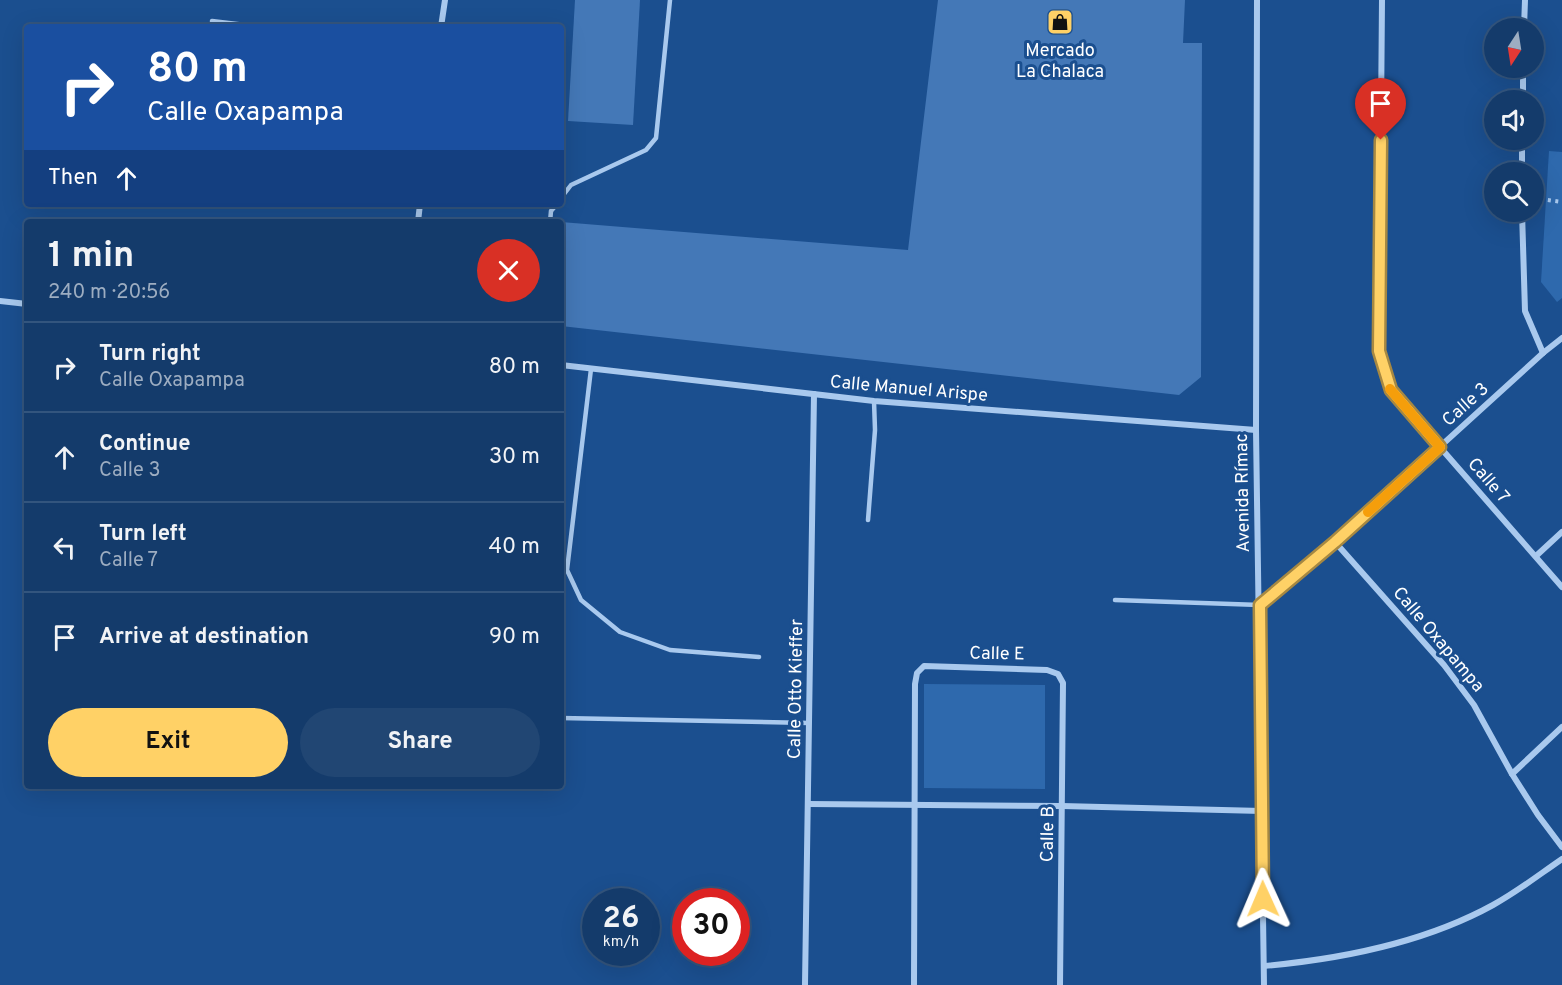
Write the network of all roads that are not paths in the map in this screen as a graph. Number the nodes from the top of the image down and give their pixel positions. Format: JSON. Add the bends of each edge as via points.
{"nodes":[{"id":1,"x":445,"y":0,"type":"edge"},
{"id":2,"x":670,"y":0,"type":"edge"},
{"id":3,"x":1257,"y":0,"type":"edge"},
{"id":4,"x":1382,"y":0,"type":"edge"},
{"id":5,"x":1525,"y":0,"type":"edge"},
{"id":6,"x":1524,"y":18,"type":"edge"},
{"id":7,"x":212,"y":21,"type":"dead end"},
{"id":8,"x":237,"y":24,"type":"edge"},
{"id":9,"x":441,"y":24,"type":"edge"},
{"id":10,"x":564,"y":194,"type":"edge"},
{"id":11,"x":1522,"y":222,"type":"edge"},
{"id":12,"x":0,"y":301,"type":"edge"},
{"id":13,"x":24,"y":304,"type":"edge"},
{"id":14,"x":1562,"y":338,"type":"edge"},
{"id":15,"x":1543,"y":353,"type":"junction"},
{"id":16,"x":564,"y":365,"type":"edge"},
{"id":17,"x":591,"y":369,"type":"junction"},
{"id":18,"x":814,"y":394,"type":"junction"},
{"id":19,"x":874,"y":401,"type":"junction"},
{"id":20,"x":1256,"y":430,"type":"junction"},
{"id":21,"x":1440,"y":447,"type":"junction"},
{"id":22,"x":868,"y":520,"type":"dead end"},
{"id":23,"x":1562,"y":532,"type":"edge"},
{"id":24,"x":1335,"y":542,"type":"junction"},
{"id":25,"x":1536,"y":556,"type":"junction"},
{"id":26,"x":1562,"y":587,"type":"edge"},
{"id":27,"x":1115,"y":600,"type":"dead end"},
{"id":28,"x":1260,"y":605,"type":"junction"},
{"id":29,"x":759,"y":657,"type":"dead end"},
{"id":30,"x":1064,"y":683,"type":"joint"},
{"id":31,"x":564,"y":718,"type":"edge"},
{"id":32,"x":809,"y":723,"type":"junction"},
{"id":33,"x":1562,"y":727,"type":"edge"},
{"id":34,"x":1512,"y":774,"type":"junction"},
{"id":35,"x":808,"y":804,"type":"junction"},
{"id":36,"x":914,"y":805,"type":"junction"},
{"id":37,"x":1062,"y":806,"type":"junction"},
{"id":38,"x":1262,"y":811,"type":"junction"},
{"id":39,"x":1562,"y":846,"type":"edge"},
{"id":40,"x":1562,"y":859,"type":"edge"},
{"id":41,"x":1264,"y":966,"type":"junction"},
{"id":42,"x":805,"y":985,"type":"edge"},
{"id":43,"x":914,"y":985,"type":"edge"},
{"id":44,"x":1060,"y":985,"type":"edge"},
{"id":45,"x":1264,"y":985,"type":"edge"}],
"edges":[{"from":1,"to":9,"type":"street"},
{"from":2,"to":10,"type":"lane","via":[[656,138],[646,150],[571,185]]},
{"from":3,"to":20,"type":"street","name":"Avenida Rímac"},
{"from":4,"to":21,"type":"street","name":"Calle 7","via":[[1379,351],[1391,390]]},
{"from":5,"to":6,"type":"street"},
{"from":7,"to":8,"type":"lane"},
{"from":11,"to":15,"type":"street","via":[[1525,311]]},
{"from":12,"to":13,"type":"street"},
{"from":14,"to":15,"type":"street","name":"Calle 3"},
{"from":15,"to":21,"type":"street","name":"Calle 3"},
{"from":16,"to":17,"type":"street","name":"Calle Manuel Arispe"},
{"from":17,"to":18,"type":"street","name":"Calle Manuel Arispe"},
{"from":17,"to":29,"type":"lane","via":[[567,570],[581,600],[620,632],[670,650]]},
{"from":18,"to":19,"type":"street","name":"Calle Manuel Arispe"},
{"from":18,"to":32,"type":"street","name":"Calle Otto Kieffer"},
{"from":19,"to":20,"type":"street","name":"Calle Manuel Arispe"},
{"from":19,"to":22,"type":"lane"},
{"from":20,"to":28,"type":"street","name":"Avenida Rímac"},
{"from":21,"to":24,"type":"street","name":"Calle 3"},
{"from":21,"to":25,"type":"street","name":"Calle 7"},
{"from":23,"to":25,"type":"street"},
{"from":24,"to":28,"type":"street"},
{"from":24,"to":34,"type":"street","name":"Calle Oxapampa","via":[[1444,665],[1474,705]]},
{"from":25,"to":26,"type":"street","name":"Calle 7"},
{"from":27,"to":28,"type":"lane"},
{"from":28,"to":38,"type":"street","name":"Avenida Rímac"},
{"from":30,"to":36,"type":"street","name":"Calle E","via":[[1058,674],[1047,670],[924,666],[915,684]]},
{"from":30,"to":37,"type":"street","name":"Calle B"},
{"from":31,"to":32,"type":"lane"},
{"from":32,"to":35,"type":"street","name":"Calle Otto Kieffer"},
{"from":33,"to":34,"type":"street"},
{"from":34,"to":39,"type":"street","name":"Calle Oxapampa"},
{"from":35,"to":36,"type":"street"},
{"from":35,"to":42,"type":"street","name":"Calle Otto Kieffer"},
{"from":36,"to":37,"type":"street"},
{"from":36,"to":43,"type":"street"},
{"from":37,"to":38,"type":"street"},
{"from":37,"to":44,"type":"street","name":"Calle B"},
{"from":38,"to":41,"type":"street","name":"Avenida Rímac"},
{"from":40,"to":41,"type":"street","via":[[1494,905],[1425,934],[1313,961]]},
{"from":41,"to":45,"type":"street","name":"Avenida Rímac"}]}
